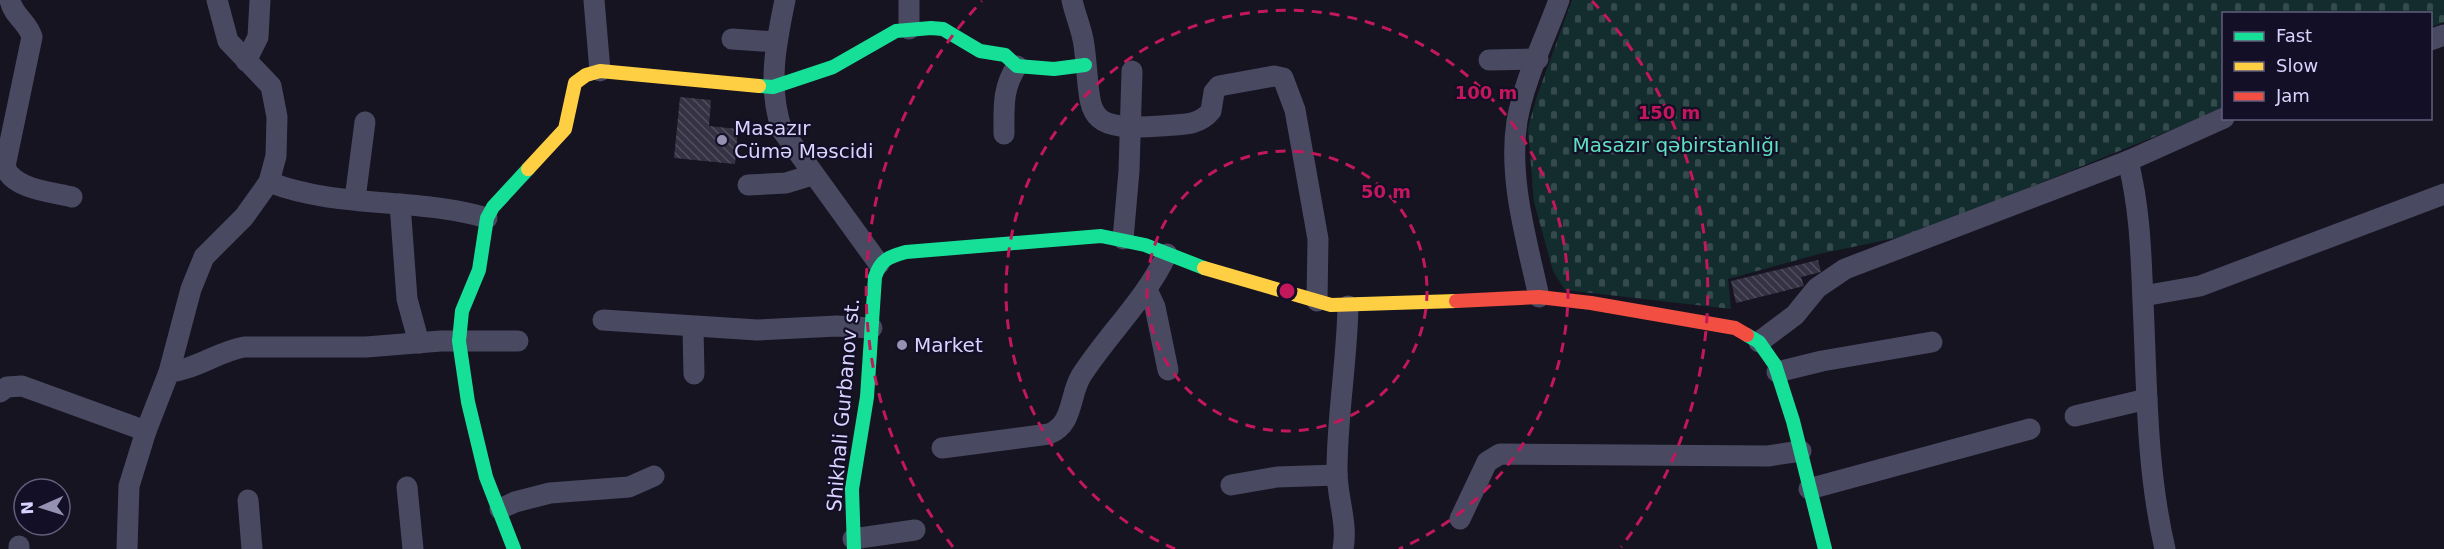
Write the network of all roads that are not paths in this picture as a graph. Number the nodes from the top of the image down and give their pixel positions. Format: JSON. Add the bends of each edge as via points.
{"nodes":[{"id":1,"x":10,"y":0,"type":"edge"},
{"id":2,"x":217,"y":0,"type":"edge"},
{"id":3,"x":260,"y":0,"type":"edge"},
{"id":4,"x":594,"y":0,"type":"edge"},
{"id":5,"x":784,"y":0,"type":"edge"},
{"id":6,"x":909,"y":0,"type":"edge"},
{"id":7,"x":1072,"y":0,"type":"edge"},
{"id":8,"x":1559,"y":0,"type":"edge"},
{"id":9,"x":909,"y":29,"type":"junction"},
{"id":10,"x":732,"y":39,"type":"dead end"},
{"id":11,"x":776,"y":42,"type":"junction"},
{"id":12,"x":1538,"y":59,"type":"junction"},
{"id":13,"x":1489,"y":60,"type":"dead end"},
{"id":14,"x":246,"y":61,"type":"junction"},
{"id":15,"x":1085,"y":65,"type":"junction"},
{"id":16,"x":1017,"y":66,"type":"junction"},
{"id":17,"x":600,"y":71,"type":"junction"},
{"id":18,"x":1132,"y":71,"type":"dead end"},
{"id":19,"x":773,"y":87,"type":"junction"},
{"id":20,"x":2222,"y":119,"type":"edge"},
{"id":21,"x":366,"y":122,"type":"dead end"},
{"id":22,"x":1130,"y":128,"type":"junction"},
{"id":23,"x":1004,"y":134,"type":"dead end"},
{"id":24,"x":2128,"y":161,"type":"junction"},
{"id":25,"x":812,"y":174,"type":"junction"},
{"id":26,"x":269,"y":182,"type":"junction"},
{"id":27,"x":748,"y":184,"type":"dead end"},
{"id":28,"x":2444,"y":194,"type":"edge"},
{"id":29,"x":72,"y":197,"type":"dead end"},
{"id":30,"x":355,"y":199,"type":"junction"},
{"id":31,"x":400,"y":204,"type":"junction"},
{"id":32,"x":487,"y":218,"type":"junction"},
{"id":33,"x":1123,"y":239,"type":"junction"},
{"id":34,"x":1167,"y":254,"type":"junction"},
{"id":35,"x":879,"y":264,"type":"junction"},
{"id":36,"x":1148,"y":290,"type":"junction"},
{"id":37,"x":2143,"y":296,"type":"junction"},
{"id":38,"x":1539,"y":297,"type":"junction"},
{"id":39,"x":1317,"y":301,"type":"junction"},
{"id":40,"x":1348,"y":306,"type":"junction"},
{"id":41,"x":603,"y":320,"type":"dead end"},
{"id":42,"x":693,"y":328,"type":"junction"},
{"id":43,"x":872,"y":328,"type":"junction"},
{"id":44,"x":459,"y":341,"type":"junction"},
{"id":45,"x":518,"y":341,"type":"dead end"},
{"id":46,"x":1759,"y":342,"type":"junction"},
{"id":47,"x":1932,"y":342,"type":"dead end"},
{"id":48,"x":419,"y":343,"type":"junction"},
{"id":49,"x":1168,"y":370,"type":"dead end"},
{"id":50,"x":169,"y":372,"type":"junction"},
{"id":51,"x":1778,"y":372,"type":"junction"},
{"id":52,"x":694,"y":374,"type":"dead end"},
{"id":53,"x":0,"y":392,"type":"edge"},
{"id":54,"x":2147,"y":399,"type":"junction"},
{"id":55,"x":2075,"y":417,"type":"dead end"},
{"id":56,"x":2030,"y":429,"type":"dead end"},
{"id":57,"x":146,"y":430,"type":"junction"},
{"id":58,"x":942,"y":448,"type":"dead end"},
{"id":59,"x":1801,"y":451,"type":"junction"},
{"id":60,"x":1337,"y":475,"type":"junction"},
{"id":61,"x":654,"y":476,"type":"dead end"},
{"id":62,"x":1231,"y":485,"type":"dead end"},
{"id":63,"x":407,"y":487,"type":"dead end"},
{"id":64,"x":1809,"y":489,"type":"junction"},
{"id":65,"x":249,"y":500,"type":"dead end"},
{"id":66,"x":500,"y":509,"type":"junction"},
{"id":67,"x":1460,"y":519,"type":"dead end"},
{"id":68,"x":915,"y":530,"type":"dead end"},
{"id":69,"x":853,"y":544,"type":"edge"},
{"id":70,"x":127,"y":549,"type":"edge"},
{"id":71,"x":252,"y":549,"type":"edge"},
{"id":72,"x":413,"y":549,"type":"edge"},
{"id":73,"x":514,"y":549,"type":"edge"},
{"id":74,"x":1343,"y":549,"type":"edge"},
{"id":75,"x":1825,"y":549,"type":"edge"},
{"id":76,"x":2165,"y":549,"type":"edge"}],
"edges":[{"from":1,"to":29,"type":"street","via":[[32,37],[5,166],[7,174],[16,181]]},
{"from":2,"to":14,"type":"street","via":[[228,41]]},
{"from":3,"to":14,"type":"street","via":[[258,37]]},
{"from":4,"to":17,"type":"street"},
{"from":5,"to":11,"type":"street"},
{"from":6,"to":9,"type":"street"},
{"from":7,"to":15,"type":"street"},
{"from":8,"to":12,"type":"street"},
{"from":9,"to":16,"type":"street","via":[[943,29],[980,51],[1005,55]]},
{"from":9,"to":19,"type":"street","via":[[882,36],[833,67]]},
{"from":10,"to":11,"type":"street"},
{"from":11,"to":19,"type":"street"},
{"from":12,"to":13,"type":"street"},
{"from":12,"to":38,"type":"street","via":[[1518,119],[1515,144],[1521,213]]},
{"from":14,"to":26,"type":"street","via":[[271,86],[276,106],[278,138]]},
{"from":15,"to":16,"type":"street","via":[[1054,69]]},
{"from":15,"to":22,"type":"street","via":[[1086,87],[1096,116],[1107,125]]},
{"from":16,"to":23,"type":"street","via":[[1004,93]]},
{"from":17,"to":19,"type":"street"},
{"from":17,"to":32,"type":"street","via":[[575,83],[565,129],[513,183]]},
{"from":18,"to":22,"type":"street"},
{"from":19,"to":25,"type":"street","via":[[782,130]]},
{"from":20,"to":24,"type":"street"},
{"from":21,"to":30,"type":"street"},
{"from":22,"to":33,"type":"street"},
{"from":22,"to":39,"type":"street","via":[[1196,123],[1210,111],[1219,86],[1282,78],[1294,110],[1318,239]]},
{"from":24,"to":37,"type":"street","via":[[2139,211]]},
{"from":24,"to":46,"type":"street","via":[[1845,269],[1817,288],[1795,315]]},
{"from":25,"to":27,"type":"street","via":[[786,183]]},
{"from":25,"to":35,"type":"street"},
{"from":26,"to":30,"type":"street","via":[[305,193]]},
{"from":26,"to":50,"type":"street","via":[[244,217],[204,257],[191,289]]},
{"from":28,"to":37,"type":"street","via":[[2200,286]]},
{"from":30,"to":31,"type":"street"},
{"from":31,"to":32,"type":"street"},
{"from":31,"to":48,"type":"street","via":[[407,299]]},
{"from":32,"to":44,"type":"street","via":[[479,270],[462,311]]},
{"from":33,"to":34,"type":"street"},
{"from":33,"to":35,"type":"street","via":[[1075,237],[906,252]]},
{"from":34,"to":36,"type":"street"},
{"from":34,"to":39,"type":"street","via":[[1214,272]]},
{"from":35,"to":43,"type":"street","name":"Shikhali Gurbanov st.","via":[[873,289]]},
{"from":36,"to":49,"type":"street"},
{"from":36,"to":58,"type":"street","via":[[1080,378],[1066,422],[1059,430]]},
{"from":37,"to":54,"type":"street"},
{"from":38,"to":40,"type":"street"},
{"from":38,"to":46,"type":"street","via":[[1719,323]]},
{"from":39,"to":40,"type":"street"},
{"from":40,"to":60,"type":"street"},
{"from":41,"to":42,"type":"street"},
{"from":42,"to":43,"type":"street"},
{"from":42,"to":52,"type":"street"},
{"from":43,"to":69,"type":"street","name":"Shikhali Gurbanov st.","via":[[867,397],[852,489]]},
{"from":44,"to":45,"type":"street"},
{"from":44,"to":48,"type":"street"},
{"from":44,"to":66,"type":"street","via":[[478,449]]},
{"from":46,"to":51,"type":"street"},
{"from":47,"to":51,"type":"street"},
{"from":48,"to":50,"type":"street","via":[[244,347],[196,367]]},
{"from":50,"to":57,"type":"street"},
{"from":51,"to":59,"type":"street"},
{"from":53,"to":57,"type":"street","via":[[22,386]]},
{"from":54,"to":55,"type":"street"},
{"from":54,"to":76,"type":"street","via":[[2155,507]]},
{"from":56,"to":64,"type":"street"},
{"from":57,"to":70,"type":"street","via":[[129,486]]},
{"from":59,"to":64,"type":"street"},
{"from":59,"to":67,"type":"street","via":[[1768,456],[1500,454],[1487,462]]},
{"from":60,"to":62,"type":"street","via":[[1277,477]]},
{"from":60,"to":74,"type":"street","via":[[1344,522]]},
{"from":61,"to":66,"type":"street","via":[[629,488],[550,493]]},
{"from":63,"to":72,"type":"street"},
{"from":64,"to":75,"type":"street"},
{"from":65,"to":71,"type":"street"},
{"from":66,"to":73,"type":"street"},
{"from":68,"to":69,"type":"street"}]}
